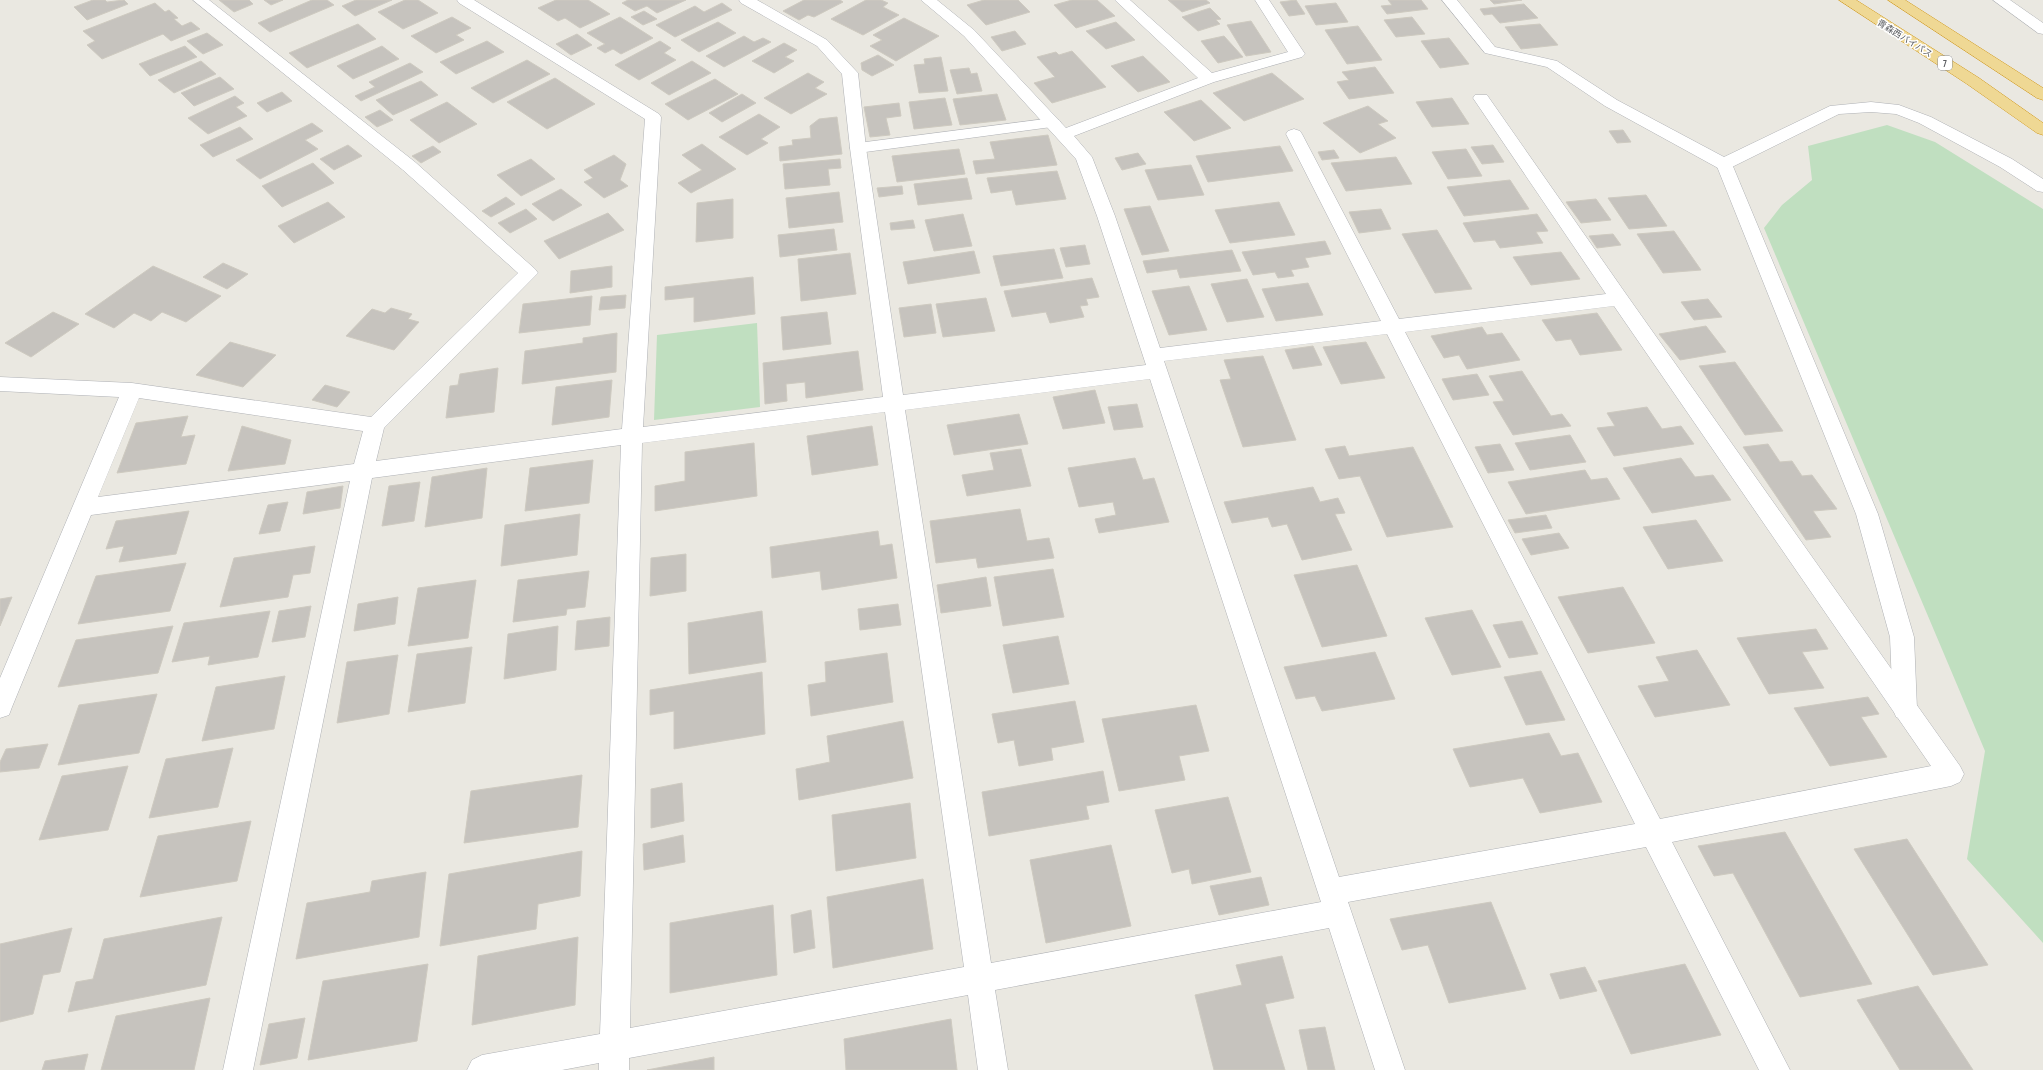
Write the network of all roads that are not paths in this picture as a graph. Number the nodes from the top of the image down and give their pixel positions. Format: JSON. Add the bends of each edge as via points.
{"nodes":[{"id":1,"x":200,"y":0,"type":"edge"},
{"id":2,"x":464,"y":0,"type":"edge"},
{"id":3,"x":746,"y":0,"type":"edge"},
{"id":4,"x":928,"y":0,"type":"edge"},
{"id":5,"x":1122,"y":0,"type":"edge"},
{"id":6,"x":1262,"y":0,"type":"edge"},
{"id":7,"x":1450,"y":0,"type":"edge"},
{"id":8,"x":1846,"y":0,"type":"edge"},
{"id":9,"x":1895,"y":0,"type":"edge"},
{"id":10,"x":2000,"y":0,"type":"edge"},
{"id":11,"x":2043,"y":30,"type":"edge"},
{"id":12,"x":1209,"y":79,"type":"junction"},
{"id":13,"x":2043,"y":95,"type":"edge"},
{"id":14,"x":1481,"y":98,"type":"dead end"},
{"id":15,"x":1059,"y":128,"type":"junction"},
{"id":16,"x":2043,"y":130,"type":"edge"},
{"id":17,"x":1294,"y":134,"type":"dead end"},
{"id":18,"x":858,"y":148,"type":"junction"},
{"id":19,"x":1724,"y":164,"type":"junction"},
{"id":20,"x":2043,"y":187,"type":"edge"},
{"id":21,"x":1619,"y":299,"type":"junction"},
{"id":22,"x":1392,"y":326,"type":"junction"},
{"id":23,"x":1154,"y":364,"type":"junction"},
{"id":24,"x":0,"y":384,"type":"edge"},
{"id":25,"x":132,"y":390,"type":"junction"},
{"id":26,"x":894,"y":404,"type":"junction"},
{"id":27,"x":375,"y":425,"type":"junction"},
{"id":28,"x":632,"y":436,"type":"junction"},
{"id":29,"x":363,"y":471,"type":"junction"},
{"id":30,"x":82,"y":508,"type":"junction"},
{"id":31,"x":2,"y":699,"type":"edge"},
{"id":32,"x":1905,"y":709,"type":"junction"},
{"id":33,"x":1653,"y":833,"type":"junction"},
{"id":34,"x":1334,"y":903,"type":"junction"},
{"id":35,"x":979,"y":980,"type":"junction"},
{"id":36,"x":615,"y":1058,"type":"edge"},
{"id":37,"x":238,"y":1070,"type":"edge"},
{"id":38,"x":482,"y":1070,"type":"edge"},
{"id":39,"x":993,"y":1070,"type":"edge"},
{"id":40,"x":1390,"y":1070,"type":"edge"},
{"id":41,"x":1775,"y":1070,"type":"edge"}],
"edges":[{"from":1,"to":27,"type":"street","via":[[409,166],[528,273]]},
{"from":2,"to":28,"type":"street","via":[[652,117]]},
{"from":3,"to":18,"type":"street","via":[[822,42],[850,73]]},
{"from":4,"to":15,"type":"street","via":[[969,33]]},
{"from":5,"to":12,"type":"street"},
{"from":6,"to":12,"type":"street","via":[[1297,54]]},
{"from":7,"to":19,"type":"street","via":[[1490,50],[1552,64],[1611,103]]},
{"from":8,"to":16,"type":"highway","name":"青森西バイパス","number":"7","via":[[1973,81]]},
{"from":9,"to":13,"type":"highway"},
{"from":10,"to":11,"type":"street"},
{"from":12,"to":15,"type":"street"},
{"from":14,"to":21,"type":"street"},
{"from":15,"to":18,"type":"street"},
{"from":15,"to":23,"type":"street","via":[[1084,156]]},
{"from":17,"to":22,"type":"street"},
{"from":18,"to":26,"type":"street"},
{"from":19,"to":20,"type":"street","via":[[1836,109],[1871,107],[1899,110],[1925,120],[2006,163]]},
{"from":19,"to":32,"type":"street","via":[[1867,514],[1902,638]]},
{"from":21,"to":22,"type":"street"},
{"from":21,"to":32,"type":"street"},
{"from":22,"to":23,"type":"street"},
{"from":22,"to":33,"type":"street"},
{"from":23,"to":26,"type":"street"},
{"from":23,"to":34,"type":"street"},
{"from":24,"to":25,"type":"street"},
{"from":25,"to":27,"type":"street"},
{"from":25,"to":30,"type":"street"},
{"from":26,"to":28,"type":"street"},
{"from":26,"to":35,"type":"street"},
{"from":27,"to":29,"type":"street"},
{"from":28,"to":29,"type":"street"},
{"from":28,"to":36,"type":"street"},
{"from":29,"to":30,"type":"street"},
{"from":29,"to":37,"type":"street"},
{"from":30,"to":31,"type":"street"},
{"from":32,"to":33,"type":"street","via":[[1951,774]]},
{"from":33,"to":34,"type":"street"},
{"from":33,"to":41,"type":"street"},
{"from":34,"to":35,"type":"street"},
{"from":34,"to":40,"type":"street"},
{"from":35,"to":36,"type":"street"},
{"from":35,"to":39,"type":"street"},
{"from":36,"to":38,"type":"street"}]}
